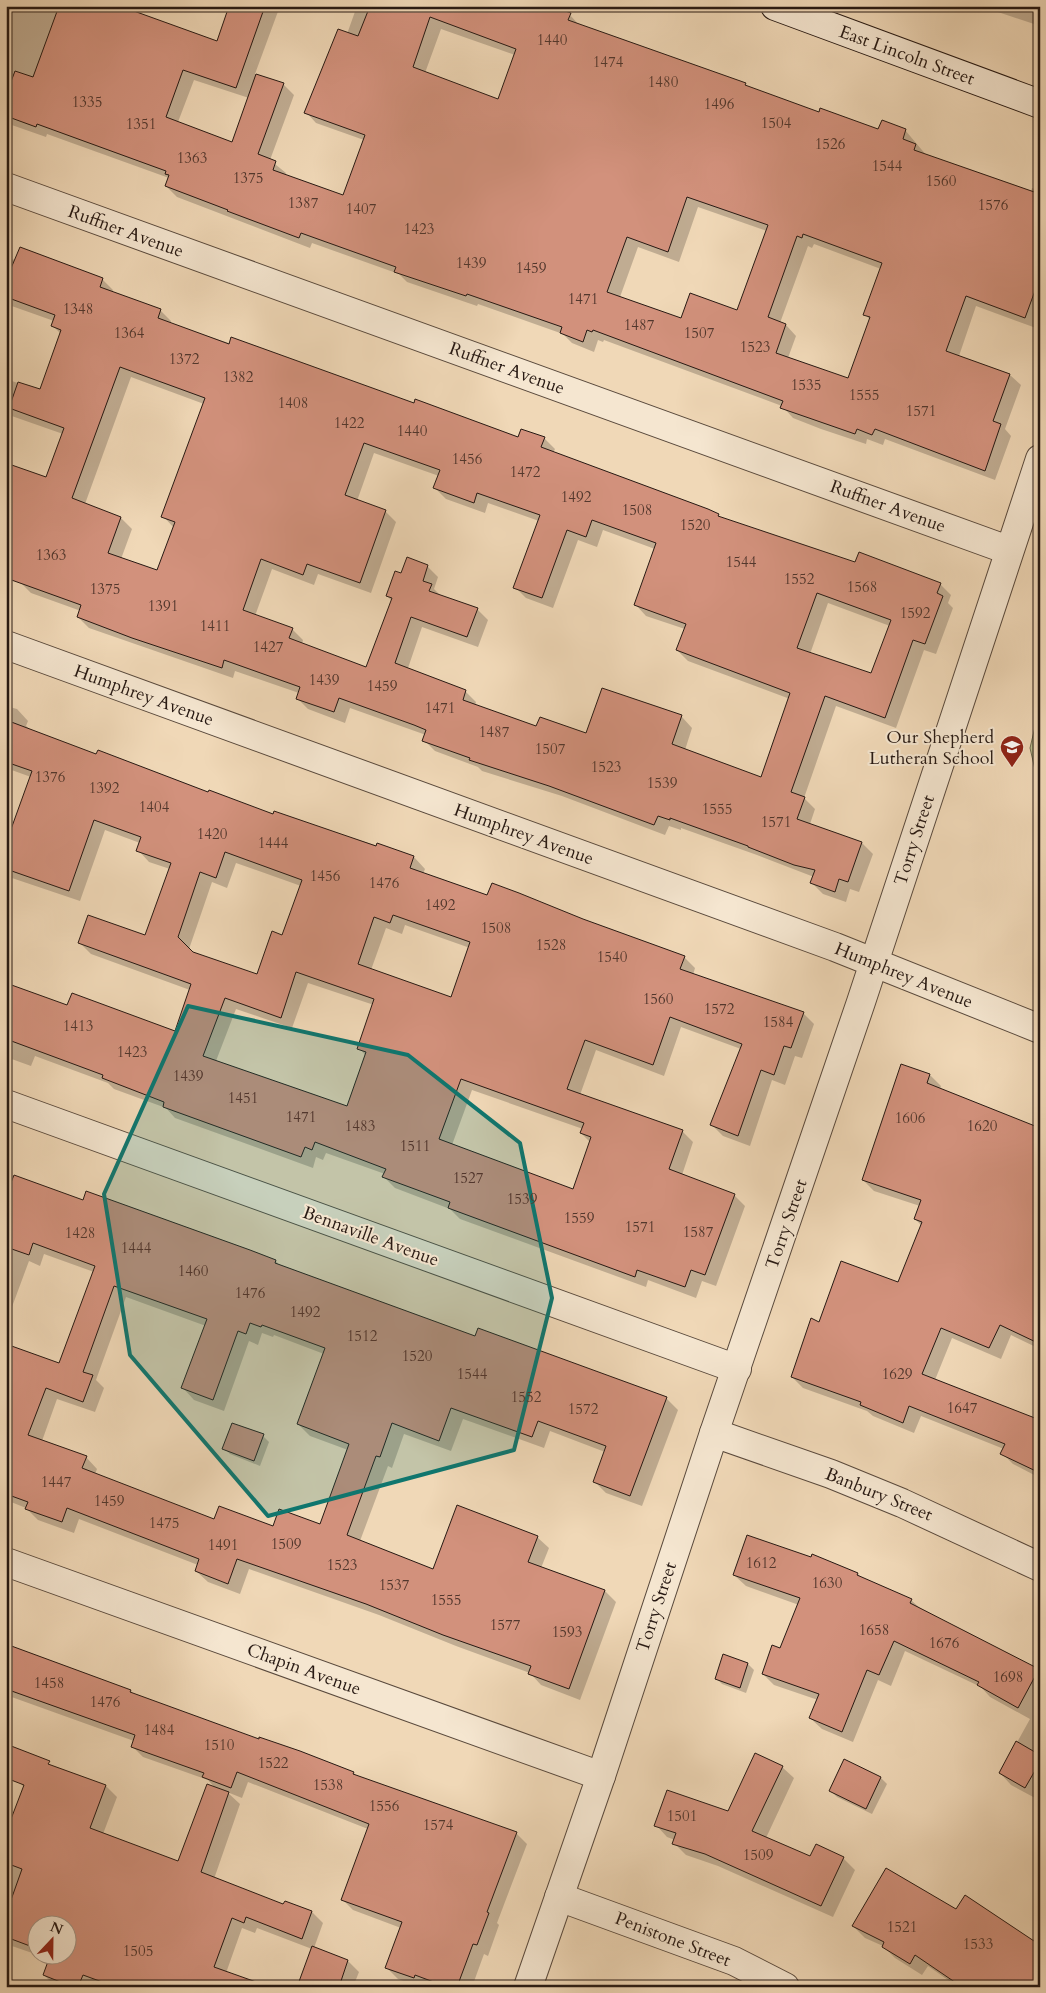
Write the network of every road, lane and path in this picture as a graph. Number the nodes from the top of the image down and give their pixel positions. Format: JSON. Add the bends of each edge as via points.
{"nodes":[{"id":1,"x":775,"y":6,"type":"edge"},
{"id":2,"x":1040,"y":104,"type":"edge"},
{"id":3,"x":6,"y":187,"type":"edge"},
{"id":4,"x":1040,"y":459,"type":"edge"},
{"id":5,"x":1008,"y":550,"type":"junction"},
{"id":6,"x":6,"y":645,"type":"edge"},
{"id":7,"x":873,"y":964,"type":"junction"},
{"id":8,"x":1040,"y":1029,"type":"edge"},
{"id":9,"x":6,"y":1104,"type":"edge"},
{"id":10,"x":736,"y":1369,"type":"junction"},
{"id":11,"x":714,"y":1433,"type":"junction"},
{"id":12,"x":6,"y":1562,"type":"edge"},
{"id":13,"x":1040,"y":1567,"type":"edge"},
{"id":14,"x":601,"y":1776,"type":"junction"},
{"id":15,"x":559,"y":1897,"type":"junction"},
{"id":16,"x":528,"y":1987,"type":"edge"},
{"id":17,"x":785,"y":1987,"type":"edge"}],
"edges":[{"from":1,"to":2,"type":"street","name":"East Lincoln Street"},
{"from":3,"to":5,"type":"street","name":"Ruffner Avenue"},
{"from":4,"to":5,"type":"street","name":"Torry Street"},
{"from":5,"to":7,"type":"street","name":"Torry Street"},
{"from":6,"to":7,"type":"street","name":"Humphrey Avenue","via":[[835,947]]},
{"from":7,"to":8,"type":"street","name":"Humphrey Avenue"},
{"from":7,"to":10,"type":"street","name":"Torry Street"},
{"from":9,"to":10,"type":"street","name":"Bennaville Avenue"},
{"from":10,"to":11,"type":"street","name":"Torry Street"},
{"from":11,"to":13,"type":"street","name":"Banbury Street","via":[[893,1499]]},
{"from":11,"to":14,"type":"street","name":"Torry Street"},
{"from":12,"to":14,"type":"street","name":"Chapin Avenue"},
{"from":14,"to":15,"type":"street","name":"Torry Street"},
{"from":15,"to":16,"type":"street","name":"Torry Street"},
{"from":15,"to":17,"type":"street","name":"Penistone Street","via":[[734,1961]]}]}
